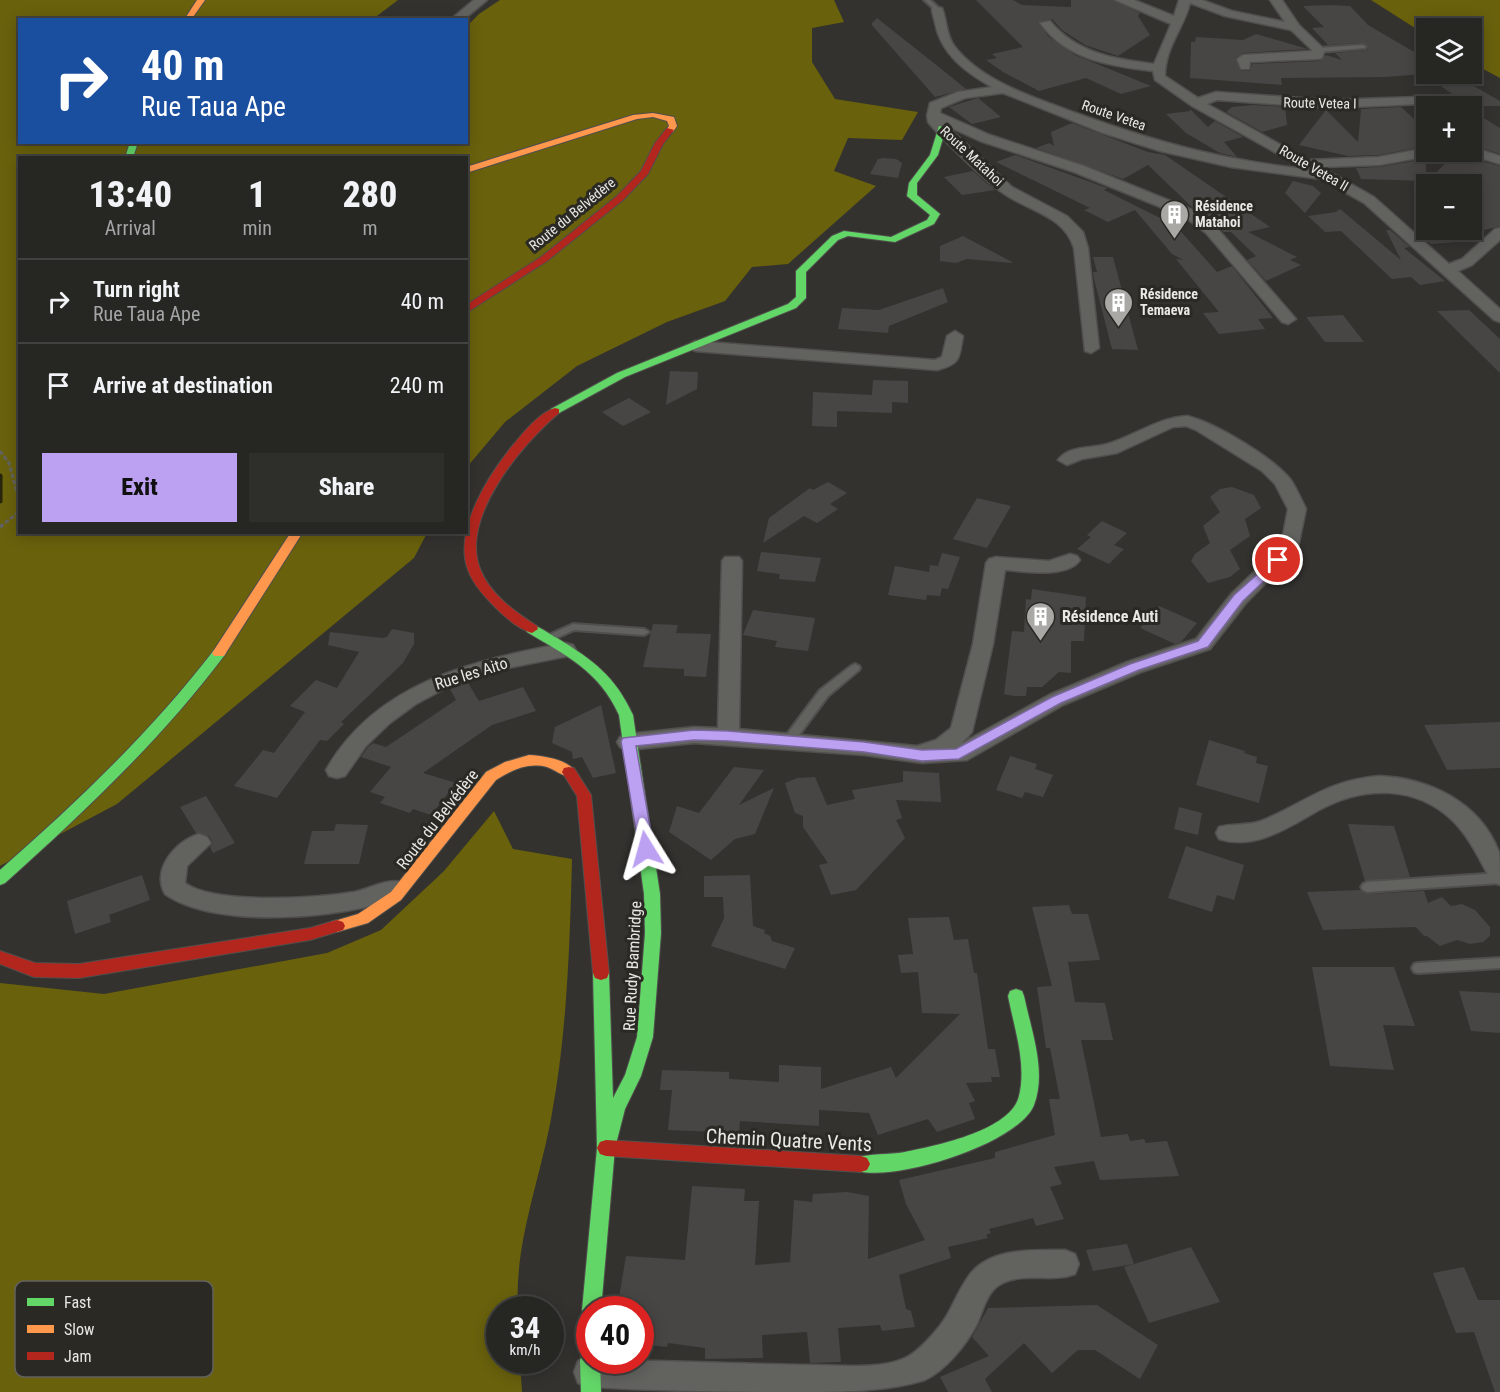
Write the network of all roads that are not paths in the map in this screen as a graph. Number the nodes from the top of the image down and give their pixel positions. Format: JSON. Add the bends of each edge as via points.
{"nodes":[{"id":1,"x":201,"y":0,"type":"edge"},
{"id":2,"x":481,"y":0,"type":"edge"},
{"id":3,"x":1121,"y":0,"type":"edge"},
{"id":4,"x":1185,"y":0,"type":"edge"},
{"id":5,"x":1191,"y":0,"type":"edge"},
{"id":6,"x":1276,"y":0,"type":"edge"},
{"id":7,"x":931,"y":4,"type":"edge"},
{"id":8,"x":1229,"y":14,"type":"junction"},
{"id":9,"x":188,"y":18,"type":"edge"},
{"id":10,"x":458,"y":18,"type":"edge"},
{"id":11,"x":1181,"y":20,"type":"junction"},
{"id":12,"x":1046,"y":23,"type":"dead end"},
{"id":13,"x":1295,"y":27,"type":"junction"},
{"id":14,"x":1363,"y":47,"type":"dead end"},
{"id":15,"x":1319,"y":52,"type":"junction"},
{"id":16,"x":1245,"y":66,"type":"dead end"},
{"id":17,"x":1158,"y":68,"type":"junction"},
{"id":18,"x":1005,"y":89,"type":"junction"},
{"id":19,"x":1416,"y":100,"type":"edge"},
{"id":20,"x":1197,"y":103,"type":"junction"},
{"id":21,"x":933,"y":115,"type":"junction"},
{"id":22,"x":942,"y":128,"type":"junction"},
{"id":23,"x":1416,"y":154,"type":"edge"},
{"id":24,"x":1482,"y":154,"type":"edge"},
{"id":25,"x":1500,"y":160,"type":"edge"},
{"id":26,"x":1306,"y":164,"type":"junction"},
{"id":27,"x":468,"y":169,"type":"edge"},
{"id":28,"x":1329,"y":176,"type":"junction"},
{"id":29,"x":1500,"y":232,"type":"edge"},
{"id":30,"x":1448,"y":270,"type":"junction"},
{"id":31,"x":468,"y":309,"type":"edge"},
{"id":32,"x":1500,"y":317,"type":"edge"},
{"id":33,"x":1288,"y":319,"type":"dead end"},
{"id":34,"x":954,"y":336,"type":"dead end"},
{"id":35,"x":695,"y":346,"type":"junction"},
{"id":36,"x":1091,"y":348,"type":"dead end"},
{"id":37,"x":1067,"y":460,"type":"dead end"},
{"id":38,"x":296,"y":534,"type":"edge"},
{"id":39,"x":1070,"y":560,"type":"dead end"},
{"id":40,"x":732,"y":561,"type":"dead end"},
{"id":41,"x":644,"y":632,"type":"dead end"},
{"id":42,"x":557,"y":645,"type":"junction"},
{"id":43,"x":855,"y":668,"type":"dead end"},
{"id":44,"x":728,"y":736,"type":"junction"},
{"id":45,"x":789,"y":740,"type":"junction"},
{"id":46,"x":628,"y":741,"type":"junction"},
{"id":47,"x":919,"y":755,"type":"junction"},
{"id":48,"x":338,"y":770,"type":"dead end"},
{"id":49,"x":1227,"y":833,"type":"dead end"},
{"id":50,"x":199,"y":843,"type":"dead end"},
{"id":51,"x":415,"y":875,"type":"junction"},
{"id":52,"x":1500,"y":877,"type":"edge"},
{"id":53,"x":0,"y":879,"type":"edge"},
{"id":54,"x":1367,"y":887,"type":"dead end"},
{"id":55,"x":0,"y":957,"type":"edge"},
{"id":56,"x":1500,"y":963,"type":"edge"},
{"id":57,"x":1418,"y":968,"type":"dead end"},
{"id":58,"x":1017,"y":996,"type":"dead end"},
{"id":59,"x":606,"y":1148,"type":"junction"},
{"id":60,"x":1065,"y":1264,"type":"dead end"},
{"id":61,"x":592,"y":1296,"type":"edge"},
{"id":62,"x":590,"y":1375,"type":"edge"}],
"edges":[{"from":1,"to":9,"type":"street"},
{"from":2,"to":10,"type":"street"},
{"from":3,"to":11,"type":"street"},
{"from":4,"to":11,"type":"street"},
{"from":5,"to":8,"type":"street"},
{"from":6,"to":13,"type":"street"},
{"from":7,"to":18,"type":"street","name":"Route Vetea","via":[[941,20],[942,36],[952,51],[975,72]]},
{"from":8,"to":11,"type":"street"},
{"from":8,"to":13,"type":"street"},
{"from":11,"to":17,"type":"street"},
{"from":12,"to":17,"type":"street","via":[[1060,39],[1084,53]]},
{"from":13,"to":15,"type":"street"},
{"from":14,"to":15,"type":"lane"},
{"from":15,"to":16,"type":"street","via":[[1243,59]]},
{"from":17,"to":20,"type":"street","name":"Route Vetea II","via":[[1159,77]]},
{"from":18,"to":21,"type":"street","name":"Route Matahoi","via":[[949,98],[935,106]]},
{"from":18,"to":28,"type":"street","name":"Route Vetea","via":[[1104,129],[1178,152]]},
{"from":19,"to":20,"type":"street","name":"Route Vetea I","via":[[1328,104],[1216,96]]},
{"from":20,"to":26,"type":"street","name":"Route Vetea II"},
{"from":21,"to":22,"type":"street","name":"Route Matahoi"},
{"from":21,"to":33,"type":"street","via":[[1190,214],[1211,230]]},
{"from":22,"to":35,"type":"street","name":"Rue Rudy Bambridge","via":[[934,155],[914,183],[912,196],[935,214],[931,222],[892,240],[847,233],[835,238],[801,271],[801,298],[792,306]]},
{"from":22,"to":36,"type":"street","name":"Route Matahoi","via":[[1007,190],[1062,219],[1076,232]]},
{"from":23,"to":26,"type":"street","via":[[1379,161]]},
{"from":24,"to":25,"type":"street"},
{"from":26,"to":28,"type":"street","name":"Route Vetea II"},
{"from":27,"to":31,"type":"street","name":"Route du Belvédère","via":[[646,115],[671,119],[673,126],[659,143],[645,172],[620,198],[544,259]]},
{"from":28,"to":30,"type":"street","name":"Route Vetea II","via":[[1384,211]]},
{"from":29,"to":30,"type":"street","via":[[1467,262]]},
{"from":30,"to":32,"type":"street","name":"Route Vetea II"},
{"from":34,"to":35,"type":"street","via":[[950,360],[937,365]]},
{"from":35,"to":42,"type":"street","name":"Rue Rudy Bambridge","via":[[585,393],[534,427],[505,461],[475,519],[471,559],[485,589],[510,616]]},
{"from":37,"to":47,"type":"street","via":[[1077,454],[1111,449],[1170,422],[1187,421],[1202,426],[1252,456],[1283,482],[1297,509],[1290,548],[1239,598],[1203,644],[1134,667],[1056,700],[959,754]]},
{"from":38,"to":53,"type":"street","via":[[239,626],[144,746]]},
{"from":39,"to":47,"type":"street","via":[[1050,567],[996,563],[990,611],[961,732],[944,745]]},
{"from":40,"to":44,"type":"street"},
{"from":41,"to":42,"type":"lane","via":[[573,627]]},
{"from":42,"to":46,"type":"street","name":"Rue Rudy Bambridge","via":[[602,673],[618,694],[627,715]]},
{"from":42,"to":48,"type":"street","name":"Rue les Aito","via":[[436,682],[413,694],[368,730]]},
{"from":43,"to":45,"type":"lane","via":[[824,693]]},
{"from":44,"to":45,"type":"street"},
{"from":44,"to":46,"type":"street"},
{"from":45,"to":47,"type":"street"},
{"from":46,"to":59,"type":"street","name":"Rue Rudy Bambridge","via":[[652,894],[650,989],[645,1037]]},
{"from":49,"to":52,"type":"street","via":[[1255,832],[1279,825],[1327,796],[1359,785],[1408,785],[1435,796],[1460,814],[1483,844]]},
{"from":50,"to":51,"type":"street","via":[[177,861],[172,873],[173,887],[190,899],[220,905],[291,906],[360,900],[390,891]]},
{"from":51,"to":55,"type":"street","name":"Route du Belvédère","via":[[396,896],[363,919],[310,934],[79,971],[34,970]]},
{"from":51,"to":59,"type":"street","name":"Route du Belvédère","via":[[471,799],[491,776],[510,763],[535,760],[556,764],[571,774],[584,795],[600,942]]},
{"from":52,"to":54,"type":"lane"},
{"from":56,"to":57,"type":"lane"},
{"from":58,"to":59,"type":"street","name":"Chemin Quatre Vents","via":[[1028,1087],[1025,1105],[1015,1119],[995,1132],[872,1165]]},
{"from":59,"to":61,"type":"street"},
{"from":60,"to":62,"type":"street","via":[[1020,1264],[992,1273],[975,1288],[965,1314],[940,1347],[917,1368],[887,1377],[848,1380]]}]}
